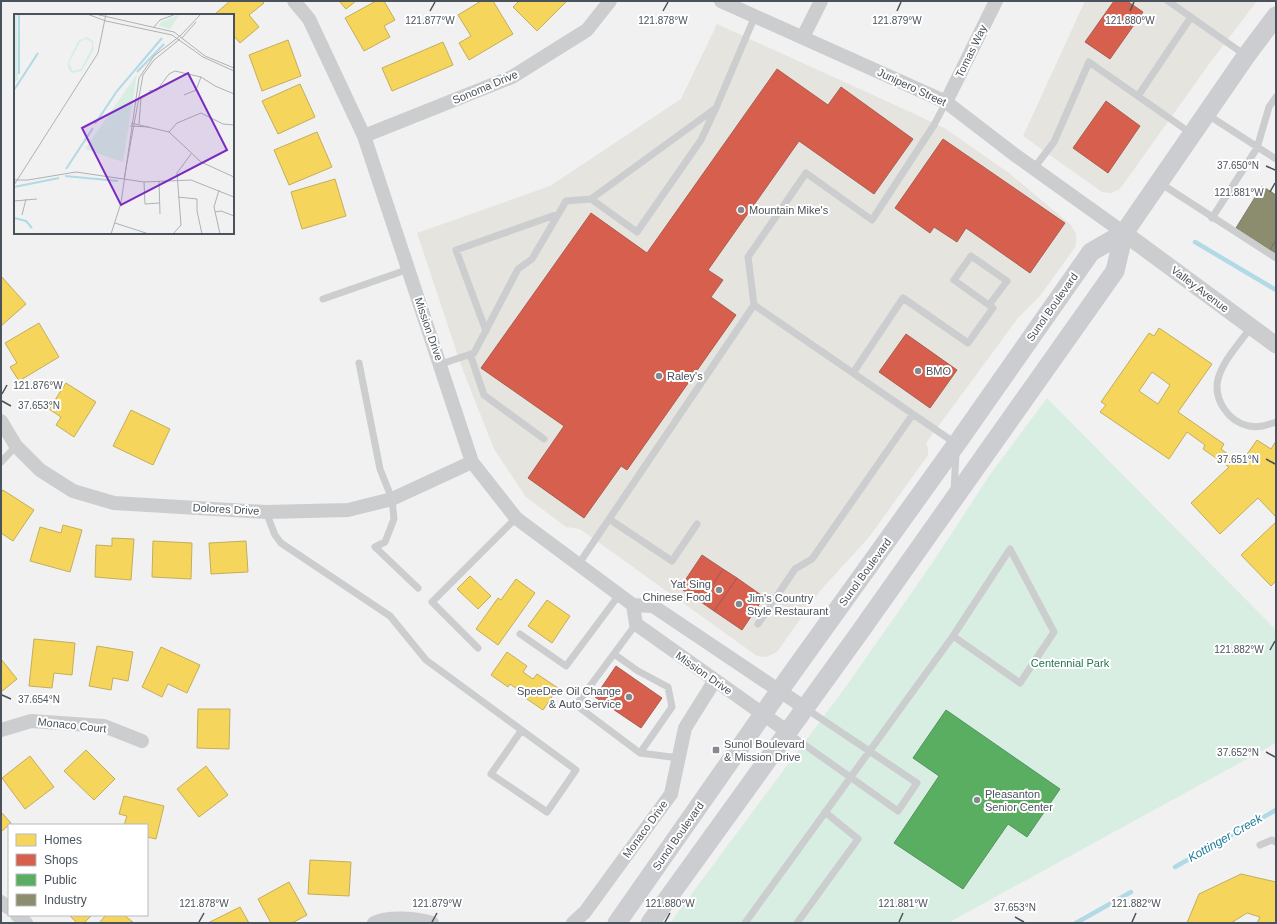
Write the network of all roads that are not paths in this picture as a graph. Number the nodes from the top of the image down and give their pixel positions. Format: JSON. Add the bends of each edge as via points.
{"nodes":[{"id":1,"x":294,"y":1,"type":"edge"},
{"id":2,"x":610,"y":1,"type":"edge"},
{"id":3,"x":720,"y":1,"type":"edge"},
{"id":4,"x":821,"y":1,"type":"edge"},
{"id":5,"x":996,"y":1,"type":"edge"},
{"id":6,"x":1168,"y":1,"type":"edge"},
{"id":7,"x":755,"y":16,"type":"junction"},
{"id":8,"x":1276,"y":16,"type":"edge"},
{"id":9,"x":1191,"y":17,"type":"junction"},
{"id":10,"x":803,"y":37,"type":"junction"},
{"id":11,"x":1246,"y":56,"type":"junction"},
{"id":12,"x":1138,"y":96,"type":"junction"},
{"id":13,"x":1276,"y":97,"type":"edge"},
{"id":14,"x":946,"y":102,"type":"junction"},
{"id":15,"x":716,"y":108,"type":"junction"},
{"id":16,"x":1207,"y":114,"type":"junction"},
{"id":17,"x":1192,"y":135,"type":"junction"},
{"id":18,"x":364,"y":136,"type":"junction"},
{"id":19,"x":1257,"y":148,"type":"junction"},
{"id":20,"x":1276,"y":159,"type":"edge"},
{"id":21,"x":1034,"y":168,"type":"junction"},
{"id":22,"x":1159,"y":182,"type":"junction"},
{"id":23,"x":591,"y":199,"type":"junction"},
{"id":24,"x":558,"y":214,"type":"junction"},
{"id":25,"x":1212,"y":218,"type":"junction"},
{"id":26,"x":1124,"y":233,"type":"junction"},
{"id":27,"x":1276,"y":258,"type":"edge"},
{"id":28,"x":409,"y":269,"type":"junction"},
{"id":29,"x":323,"y":299,"type":"dead end"},
{"id":30,"x":754,"y":306,"type":"junction"},
{"id":31,"x":989,"y":306,"type":"junction"},
{"id":32,"x":1251,"y":327,"type":"junction"},
{"id":33,"x":486,"y":331,"type":"junction"},
{"id":34,"x":1276,"y":345,"type":"edge"},
{"id":35,"x":470,"y":354,"type":"junction"},
{"id":36,"x":359,"y":363,"type":"dead end"},
{"id":37,"x":441,"y":364,"type":"junction"},
{"id":38,"x":853,"y":373,"type":"junction"},
{"id":39,"x":913,"y":414,"type":"junction"},
{"id":40,"x":1,"y":421,"type":"edge"},
{"id":41,"x":1276,"y":422,"type":"edge"},
{"id":42,"x":544,"y":439,"type":"dead end"},
{"id":43,"x":956,"y":444,"type":"junction"},
{"id":44,"x":16,"y":446,"type":"junction"},
{"id":45,"x":1,"y":462,"type":"edge"},
{"id":46,"x":472,"y":462,"type":"junction"},
{"id":47,"x":954,"y":498,"type":"junction"},
{"id":48,"x":392,"y":499,"type":"junction"},
{"id":49,"x":266,"y":512,"type":"junction"},
{"id":50,"x":516,"y":518,"type":"junction"},
{"id":51,"x":609,"y":519,"type":"junction"},
{"id":52,"x":697,"y":524,"type":"dead end"},
{"id":53,"x":578,"y":565,"type":"junction"},
{"id":54,"x":418,"y":588,"type":"dead end"},
{"id":55,"x":619,"y":595,"type":"junction"},
{"id":56,"x":633,"y":605,"type":"junction"},
{"id":57,"x":636,"y":624,"type":"junction"},
{"id":58,"x":758,"y":624,"type":"dead end"},
{"id":59,"x":520,"y":634,"type":"dead end"},
{"id":60,"x":953,"y":636,"type":"junction"},
{"id":61,"x":478,"y":648,"type":"dead end"},
{"id":62,"x":614,"y":654,"type":"junction"},
{"id":63,"x":715,"y":680,"type":"junction"},
{"id":64,"x":780,"y":691,"type":"junction"},
{"id":65,"x":805,"y":708,"type":"junction"},
{"id":66,"x":763,"y":715,"type":"junction"},
{"id":67,"x":1,"y":730,"type":"edge"},
{"id":68,"x":521,"y":731,"type":"junction"},
{"id":69,"x":788,"y":732,"type":"junction"},
{"id":70,"x":142,"y":741,"type":"dead end"},
{"id":71,"x":869,"y":751,"type":"junction"},
{"id":72,"x":640,"y":753,"type":"junction"},
{"id":73,"x":679,"y":758,"type":"junction"},
{"id":74,"x":850,"y":777,"type":"junction"},
{"id":75,"x":825,"y":812,"type":"junction"},
{"id":76,"x":1276,"y":842,"type":"edge"},
{"id":77,"x":1260,"y":845,"type":"dead end"},
{"id":78,"x":18,"y":916,"type":"edge"},
{"id":79,"x":26,"y":923,"type":"edge"},
{"id":80,"x":374,"y":923,"type":"edge"},
{"id":81,"x":432,"y":923,"type":"edge"},
{"id":82,"x":573,"y":923,"type":"edge"},
{"id":83,"x":617,"y":923,"type":"edge"},
{"id":84,"x":650,"y":923,"type":"edge"},
{"id":85,"x":745,"y":923,"type":"edge"},
{"id":86,"x":797,"y":923,"type":"edge"}],
"edges":[{"from":1,"to":18,"type":"street","name":"Mission Drive","via":[[309,19]]},
{"from":2,"to":18,"type":"street","name":"Sonoma Drive","via":[[586,30],[512,77]]},
{"from":3,"to":7,"type":"street","name":"Junipero Street"},
{"from":4,"to":10,"type":"street"},
{"from":5,"to":14,"type":"street","name":"Tomas Way"},
{"from":6,"to":9,"type":"lane"},
{"from":7,"to":10,"type":"street","name":"Junipero Street"},
{"from":7,"to":15,"type":"lane"},
{"from":8,"to":11,"type":"main road","name":"Sunol Boulevard"},
{"from":9,"to":11,"type":"lane"},
{"from":9,"to":12,"type":"lane"},
{"from":10,"to":14,"type":"street","name":"Junipero Street"},
{"from":11,"to":16,"type":"main road","name":"Sunol Boulevard"},
{"from":12,"to":17,"type":"lane"},
{"from":12,"to":21,"type":"lane","via":[[1089,62],[1054,142]]},
{"from":13,"to":19,"type":"lane","via":[[1269,107]]},
{"from":14,"to":21,"type":"street","name":"Junipero Street"},
{"from":14,"to":30,"type":"lane","via":[[934,125],[872,220],[806,173],[748,257]]},
{"from":15,"to":23,"type":"lane"},
{"from":15,"to":23,"type":"lane","via":[[701,140],[637,232]]},
{"from":16,"to":17,"type":"main road","name":"Sunol Boulevard"},
{"from":16,"to":19,"type":"lane"},
{"from":17,"to":22,"type":"main road","name":"Sunol Boulevard"},
{"from":18,"to":28,"type":"street","name":"Mission Drive"},
{"from":19,"to":20,"type":"lane"},
{"from":19,"to":25,"type":"lane"},
{"from":21,"to":26,"type":"street","name":"Junipero Street"},
{"from":22,"to":25,"type":"lane"},
{"from":22,"to":26,"type":"main road","name":"Sunol Boulevard"},
{"from":23,"to":24,"type":"lane","via":[[566,200]]},
{"from":24,"to":33,"type":"lane","via":[[532,259],[518,269]]},
{"from":24,"to":33,"type":"lane","via":[[456,250]]},
{"from":25,"to":27,"type":"lane"},
{"from":26,"to":32,"type":"street","name":"Valley Avenue"},
{"from":26,"to":43,"type":"main road","name":"Sunol Boulevard","via":[[1091,252]]},
{"from":26,"to":47,"type":"main road","name":"Sunol Boulevard","via":[[1115,271]]},
{"from":28,"to":29,"type":"lane"},
{"from":28,"to":37,"type":"street","name":"Mission Drive"},
{"from":30,"to":38,"type":"lane"},
{"from":30,"to":51,"type":"lane"},
{"from":31,"to":31,"type":"lane","via":[[1007,281],[971,256],[954,280]]},
{"from":31,"to":38,"type":"lane","via":[[993,308],[968,343],[904,298]]},
{"from":32,"to":34,"type":"street","name":"Valley Avenue"},
{"from":32,"to":41,"type":"lane","via":[[1223,366],[1218,381],[1218,396],[1224,410],[1235,420],[1249,426],[1264,426]]},
{"from":33,"to":35,"type":"lane","via":[[474,353]]},
{"from":35,"to":37,"type":"lane"},
{"from":35,"to":42,"type":"lane","via":[[484,395]]},
{"from":36,"to":48,"type":"lane","via":[[380,469]]},
{"from":37,"to":46,"type":"street","name":"Mission Drive"},
{"from":38,"to":39,"type":"lane"},
{"from":39,"to":43,"type":"lane"},
{"from":39,"to":58,"type":"lane","via":[[812,559],[795,568]]},
{"from":40,"to":44,"type":"street","name":"Dolores Drive"},
{"from":43,"to":47,"type":"lane"},
{"from":43,"to":64,"type":"main road","name":"Sunol Boulevard"},
{"from":44,"to":45,"type":"lane"},
{"from":44,"to":49,"type":"street","name":"Dolores Drive","via":[[40,470],[73,491],[114,503]]},
{"from":46,"to":48,"type":"street","name":"Dolores Drive"},
{"from":46,"to":50,"type":"street","name":"Mission Drive"},
{"from":47,"to":65,"type":"main road","name":"Sunol Boulevard"},
{"from":48,"to":49,"type":"street","name":"Dolores Drive","via":[[348,510]]},
{"from":48,"to":54,"type":"lane","via":[[394,519],[385,542],[375,547]]},
{"from":49,"to":68,"type":"lane","via":[[281,543],[390,616],[426,660]]},
{"from":50,"to":53,"type":"street","name":"Mission Drive"},
{"from":50,"to":61,"type":"lane","via":[[432,602]]},
{"from":51,"to":52,"type":"lane","via":[[672,561]]},
{"from":51,"to":53,"type":"lane"},
{"from":53,"to":55,"type":"street","name":"Mission Drive"},
{"from":55,"to":56,"type":"street","name":"Mission Drive"},
{"from":55,"to":59,"type":"lane","via":[[566,666]]},
{"from":56,"to":57,"type":"street"},
{"from":56,"to":64,"type":"street","via":[[653,606]]},
{"from":57,"to":62,"type":"lane"},
{"from":57,"to":63,"type":"street","name":"Mission Drive"},
{"from":60,"to":60,"type":"lane","via":[[1020,683],[1054,632],[1010,549]]},
{"from":60,"to":71,"type":"lane"},
{"from":62,"to":72,"type":"lane","via":[[668,688],[672,707]]},
{"from":62,"to":72,"type":"lane","via":[[576,705]]},
{"from":63,"to":66,"type":"street","name":"Mission Drive"},
{"from":63,"to":73,"type":"street","name":"Monaco Drive","via":[[685,728]]},
{"from":64,"to":65,"type":"street"},
{"from":64,"to":66,"type":"main road","name":"Sunol Boulevard"},
{"from":65,"to":69,"type":"main road","name":"Sunol Boulevard"},
{"from":65,"to":71,"type":"lane"},
{"from":66,"to":69,"type":"street","name":"Mission Drive"},
{"from":66,"to":83,"type":"main road","name":"Sunol Boulevard"},
{"from":67,"to":70,"type":"street","name":"Monaco Court","via":[[31,720],[104,726]]},
{"from":68,"to":68,"type":"lane","via":[[491,774],[547,812],[576,770]]},
{"from":69,"to":74,"type":"lane"},
{"from":69,"to":84,"type":"main road","name":"Sunol Boulevard"},
{"from":71,"to":74,"type":"lane"},
{"from":71,"to":74,"type":"lane","via":[[917,783],[898,811]]},
{"from":72,"to":73,"type":"lane"},
{"from":73,"to":82,"type":"street","name":"Monaco Drive","via":[[671,794],[585,912]]},
{"from":74,"to":75,"type":"lane"},
{"from":75,"to":85,"type":"lane"},
{"from":75,"to":86,"type":"lane","via":[[858,839]]},
{"from":76,"to":77,"type":"lane","via":[[1272,840]]},
{"from":78,"to":79,"type":"street"},
{"from":80,"to":81,"type":"street","via":[[381,920],[420,919]]}]}
